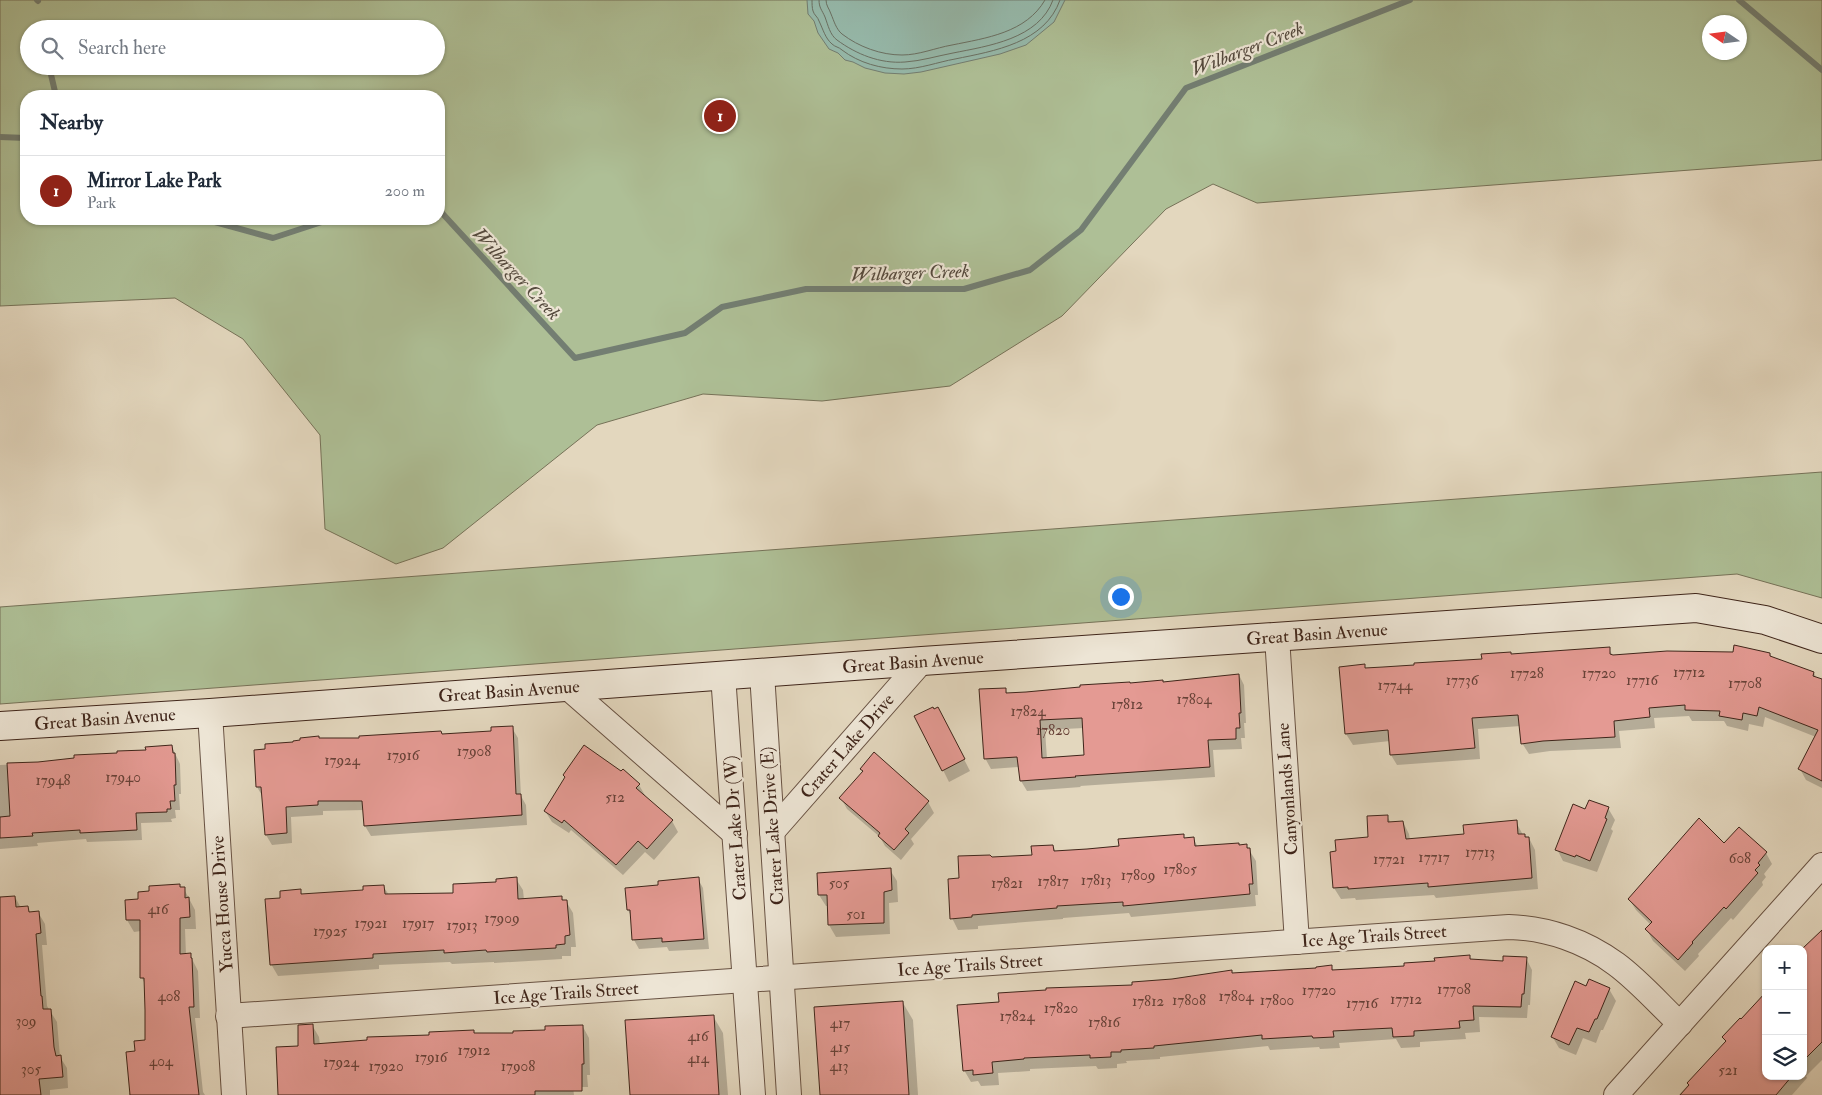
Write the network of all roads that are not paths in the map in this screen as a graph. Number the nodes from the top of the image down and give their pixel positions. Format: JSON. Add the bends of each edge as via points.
{"nodes":[{"id":1,"x":1277,"y":637,"type":"junction"},
{"id":2,"x":1822,"y":639,"type":"edge"},
{"id":3,"x":922,"y":661,"type":"junction"},
{"id":4,"x":762,"y":673,"type":"junction"},
{"id":5,"x":723,"y":676,"type":"junction"},
{"id":6,"x":567,"y":687,"type":"junction"},
{"id":7,"x":210,"y":713,"type":"junction"},
{"id":8,"x":0,"y":726,"type":"edge"},
{"id":9,"x":772,"y":832,"type":"junction"},
{"id":10,"x":735,"y":834,"type":"junction"},
{"id":11,"x":1822,"y":866,"type":"edge"},
{"id":12,"x":1297,"y":942,"type":"junction"},
{"id":13,"x":782,"y":978,"type":"junction"},
{"id":14,"x":746,"y":981,"type":"junction"},
{"id":15,"x":228,"y":1016,"type":"junction"},
{"id":16,"x":1680,"y":1024,"type":"junction"},
{"id":17,"x":234,"y":1095,"type":"edge"},
{"id":18,"x":753,"y":1095,"type":"edge"},
{"id":19,"x":789,"y":1095,"type":"edge"},
{"id":20,"x":1616,"y":1095,"type":"edge"}],
"edges":[{"from":1,"to":2,"type":"street","name":"Great Basin Avenue","via":[[1696,608],[1764,620]]},
{"from":1,"to":3,"type":"street","name":"Great Basin Avenue"},
{"from":1,"to":12,"type":"street","name":"Canyonlands Lane"},
{"from":3,"to":4,"type":"street","name":"Great Basin Avenue"},
{"from":3,"to":9,"type":"street","name":"Crater Lake Drive"},
{"from":4,"to":5,"type":"street","name":"Great Basin Avenue"},
{"from":4,"to":9,"type":"street","name":"Crater Lake Drive (E)"},
{"from":5,"to":6,"type":"street","name":"Great Basin Avenue"},
{"from":5,"to":10,"type":"street","name":"Crater Lake Dr (W)"},
{"from":6,"to":7,"type":"street","name":"Great Basin Avenue"},
{"from":6,"to":10,"type":"street"},
{"from":7,"to":8,"type":"street","name":"Great Basin Avenue"},
{"from":7,"to":15,"type":"street","name":"Yucca House Drive"},
{"from":9,"to":13,"type":"street","name":"Crater Lake Drive (E)"},
{"from":10,"to":14,"type":"street","name":"Crater Lake Dr (W)"},
{"from":11,"to":16,"type":"street"},
{"from":12,"to":13,"type":"street","name":"Ice Age Trails Street"},
{"from":12,"to":16,"type":"street","name":"Ice Age Trails Street","via":[[1509,927],[1532,929],[1577,941],[1617,964]]},
{"from":13,"to":14,"type":"street","name":"Ice Age Trails Street"},
{"from":13,"to":19,"type":"street"},
{"from":14,"to":15,"type":"street","name":"Ice Age Trails Street"},
{"from":14,"to":18,"type":"street"},
{"from":15,"to":17,"type":"street","name":"Yucca House Drive"},
{"from":16,"to":20,"type":"street"}]}
